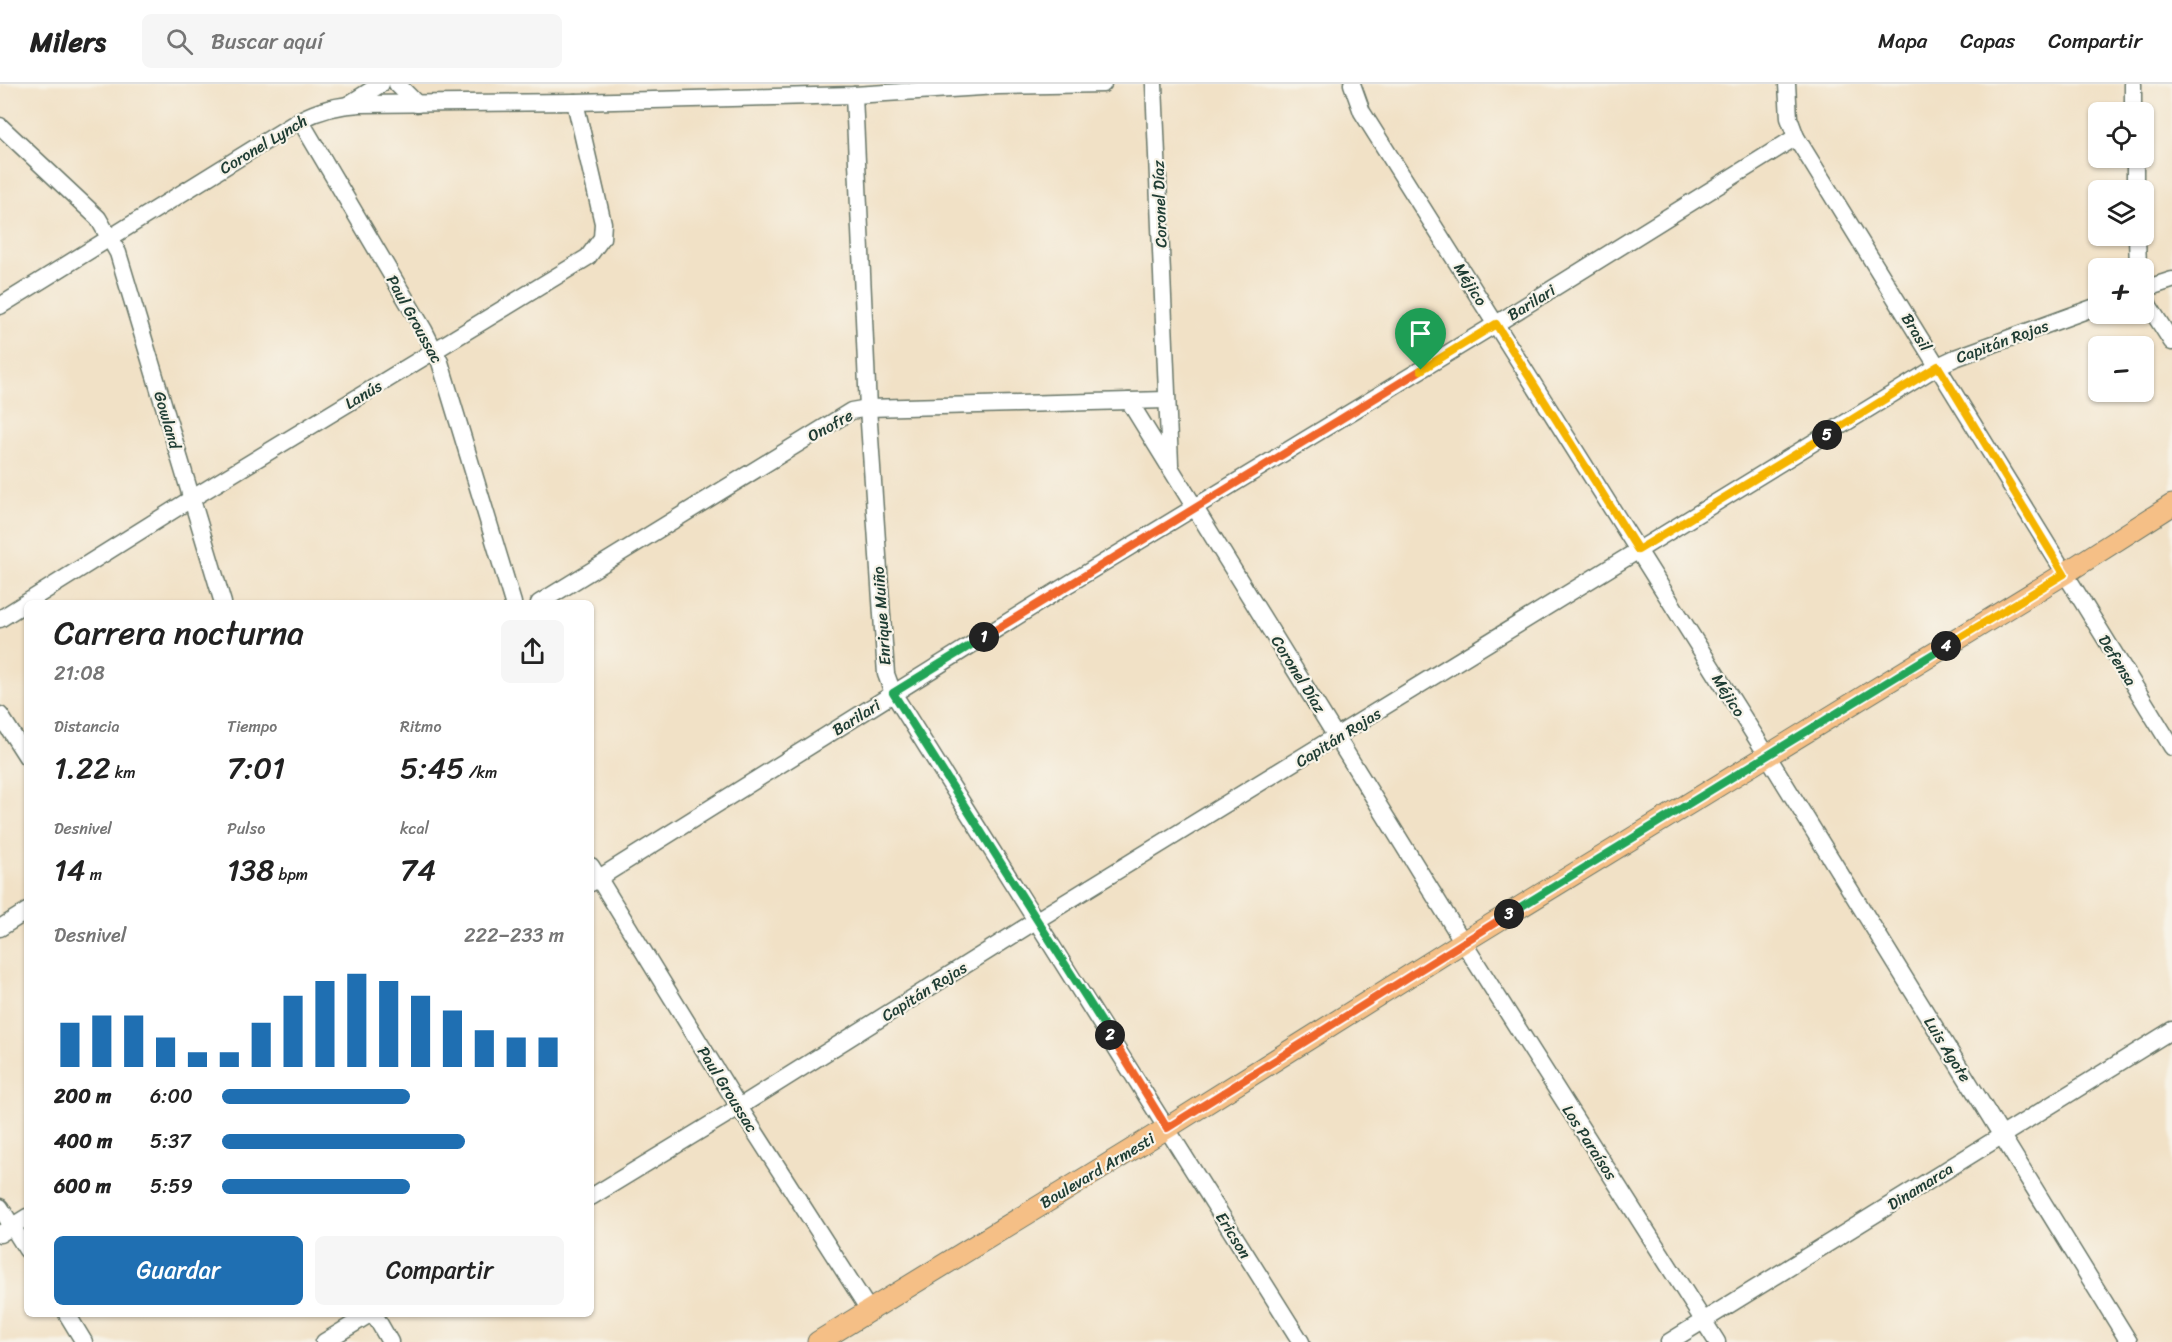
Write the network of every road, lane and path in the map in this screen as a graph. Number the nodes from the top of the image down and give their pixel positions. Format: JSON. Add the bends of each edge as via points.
{"nodes":[{"id":1,"x":381,"y":84,"type":"edge"},
{"id":2,"x":398,"y":84,"type":"edge"},
{"id":3,"x":1103,"y":84,"type":"edge"},
{"id":4,"x":1154,"y":84,"type":"edge"},
{"id":5,"x":1352,"y":84,"type":"edge"},
{"id":6,"x":1788,"y":84,"type":"edge"},
{"id":7,"x":2133,"y":84,"type":"edge"},
{"id":8,"x":998,"y":85,"type":"edge"},
{"id":9,"x":854,"y":95,"type":"junction"},
{"id":10,"x":575,"y":102,"type":"junction"},
{"id":11,"x":2133,"y":102,"type":"edge"},
{"id":12,"x":348,"y":104,"type":"junction"},
{"id":13,"x":417,"y":104,"type":"junction"},
{"id":14,"x":300,"y":120,"type":"junction"},
{"id":15,"x":0,"y":126,"type":"edge"},
{"id":16,"x":1796,"y":137,"type":"junction"},
{"id":17,"x":111,"y":238,"type":"junction"},
{"id":18,"x":2172,"y":280,"type":"edge"},
{"id":19,"x":2154,"y":287,"type":"edge"},
{"id":20,"x":0,"y":306,"type":"edge"},
{"id":21,"x":2088,"y":310,"type":"edge"},
{"id":22,"x":2154,"y":314,"type":"edge"},
{"id":23,"x":1496,"y":324,"type":"junction"},
{"id":24,"x":2172,"y":342,"type":"edge"},
{"id":25,"x":435,"y":350,"type":"junction"},
{"id":26,"x":1938,"y":366,"type":"junction"},
{"id":27,"x":1166,"y":400,"type":"junction"},
{"id":28,"x":1129,"y":401,"type":"junction"},
{"id":29,"x":868,"y":408,"type":"junction"},
{"id":30,"x":1171,"y":468,"type":"junction"},
{"id":31,"x":191,"y":499,"type":"junction"},
{"id":32,"x":2172,"y":505,"type":"edge"},
{"id":33,"x":1196,"y":508,"type":"junction"},
{"id":34,"x":1638,"y":550,"type":"junction"},
{"id":35,"x":2064,"y":574,"type":"junction"},
{"id":36,"x":30,"y":600,"type":"edge"},
{"id":37,"x":222,"y":600,"type":"edge"},
{"id":38,"x":512,"y":600,"type":"edge"},
{"id":39,"x":544,"y":600,"type":"edge"},
{"id":40,"x":24,"y":604,"type":"edge"},
{"id":41,"x":0,"y":619,"type":"edge"},
{"id":42,"x":893,"y":693,"type":"junction"},
{"id":43,"x":0,"y":715,"type":"edge"},
{"id":44,"x":1338,"y":737,"type":"junction"},
{"id":45,"x":2172,"y":747,"type":"edge"},
{"id":46,"x":24,"y":752,"type":"edge"},
{"id":47,"x":1767,"y":755,"type":"junction"},
{"id":48,"x":594,"y":875,"type":"edge"},
{"id":49,"x":594,"y":878,"type":"edge"},
{"id":50,"x":24,"y":913,"type":"edge"},
{"id":51,"x":1037,"y":920,"type":"junction"},
{"id":52,"x":0,"y":928,"type":"edge"},
{"id":53,"x":1463,"y":942,"type":"junction"},
{"id":54,"x":2172,"y":1030,"type":"edge"},
{"id":55,"x":739,"y":1107,"type":"junction"},
{"id":56,"x":1167,"y":1128,"type":"junction"},
{"id":57,"x":2002,"y":1135,"type":"junction"},
{"id":58,"x":594,"y":1195,"type":"edge"},
{"id":59,"x":0,"y":1207,"type":"edge"},
{"id":60,"x":24,"y":1219,"type":"edge"},
{"id":61,"x":6,"y":1230,"type":"edge"},
{"id":62,"x":24,"y":1247,"type":"edge"},
{"id":63,"x":869,"y":1310,"type":"junction"},
{"id":64,"x":68,"y":1317,"type":"edge"},
{"id":65,"x":367,"y":1317,"type":"edge"},
{"id":66,"x":374,"y":1317,"type":"edge"},
{"id":67,"x":1704,"y":1321,"type":"junction"},
{"id":68,"x":84,"y":1342,"type":"edge"},
{"id":69,"x":324,"y":1342,"type":"edge"},
{"id":70,"x":390,"y":1342,"type":"edge"},
{"id":71,"x":818,"y":1342,"type":"edge"},
{"id":72,"x":1300,"y":1342,"type":"edge"},
{"id":73,"x":1669,"y":1342,"type":"edge"},
{"id":74,"x":1717,"y":1342,"type":"edge"},
{"id":75,"x":2129,"y":1342,"type":"edge"}],
"edges":[{"from":1,"to":12,"type":"street"},
{"from":2,"to":13,"type":"street"},
{"from":3,"to":8,"type":"street","name":"Coronel Lynch"},
{"from":4,"to":27,"type":"street","name":"Coronel Díaz"},
{"from":5,"to":23,"type":"street","name":"Méjico","via":[[1362,112]]},
{"from":6,"to":16,"type":"street","name":"Brasil","via":[[1789,118]]},
{"from":7,"to":11,"type":"street"},
{"from":8,"to":9,"type":"street","name":"Coronel Lynch"},
{"from":9,"to":10,"type":"street","name":"Coronel Lynch"},
{"from":9,"to":29,"type":"street","name":"Enrique Muiño"},
{"from":10,"to":13,"type":"street","name":"Coronel Lynch"},
{"from":10,"to":25,"type":"street","name":"Lanús","via":[[603,223],[597,247],[588,257]]},
{"from":12,"to":13,"type":"street","name":"Coronel Lynch"},
{"from":12,"to":14,"type":"street","name":"Coronel Lynch"},
{"from":14,"to":17,"type":"street","name":"Coronel Lynch"},
{"from":14,"to":25,"type":"street","name":"Paul Groussac"},
{"from":15,"to":17,"type":"street","name":"Gowland","via":[[93,213]]},
{"from":16,"to":23,"type":"street","name":"Barilari"},
{"from":16,"to":26,"type":"street","name":"Brasil"},
{"from":17,"to":20,"type":"street","name":"Coronel Lynch"},
{"from":17,"to":31,"type":"street","name":"Gowland","via":[[122,262]]},
{"from":18,"to":19,"type":"street"},
{"from":21,"to":26,"type":"street","name":"Capitán Rojas"},
{"from":22,"to":24,"type":"street"},
{"from":23,"to":33,"type":"street","name":"Barilari"},
{"from":23,"to":34,"type":"street","name":"Méjico"},
{"from":25,"to":31,"type":"street","name":"Lanús"},
{"from":25,"to":38,"type":"street","name":"Paul Groussac"},
{"from":26,"to":34,"type":"street","name":"Capitán Rojas"},
{"from":26,"to":35,"type":"street","name":"Brasil"},
{"from":27,"to":28,"type":"street","name":"Onofre"},
{"from":27,"to":30,"type":"street","name":"Coronel Díaz"},
{"from":28,"to":29,"type":"street","name":"Onofre"},
{"from":28,"to":30,"type":"street","name":"Coronel Díaz"},
{"from":29,"to":39,"type":"street","name":"Onofre","via":[[839,417]]},
{"from":29,"to":42,"type":"street","name":"Enrique Muiño","via":[[884,657]]},
{"from":30,"to":33,"type":"street","name":"Coronel Díaz"},
{"from":31,"to":36,"type":"street","name":"Lanús"},
{"from":31,"to":37,"type":"street","name":"Gowland"},
{"from":32,"to":35,"type":"main road","name":"Boulevard Armesti"},
{"from":33,"to":42,"type":"street","name":"Barilari"},
{"from":33,"to":44,"type":"street","name":"Coronel Díaz"},
{"from":34,"to":44,"type":"street","name":"Capitán Rojas"},
{"from":34,"to":47,"type":"street","name":"Méjico"},
{"from":35,"to":45,"type":"street","name":"Defensa"},
{"from":35,"to":47,"type":"main road","name":"Boulevard Armesti"},
{"from":40,"to":41,"type":"street","name":"Lanús"},
{"from":42,"to":48,"type":"street","name":"Barilari"},
{"from":42,"to":51,"type":"street","name":"Enrique Muiño"},
{"from":43,"to":46,"type":"street"},
{"from":44,"to":51,"type":"street","name":"Capitán Rojas"},
{"from":44,"to":53,"type":"street","name":"Coronel Díaz"},
{"from":47,"to":53,"type":"main road","name":"Boulevard Armesti"},
{"from":47,"to":57,"type":"street","name":"Luis Agote"},
{"from":49,"to":55,"type":"street","name":"Paul Groussac"},
{"from":50,"to":52,"type":"street"},
{"from":51,"to":55,"type":"street","name":"Capitán Rojas"},
{"from":51,"to":56,"type":"street","name":"Enrique Muiño"},
{"from":53,"to":56,"type":"main road","name":"Boulevard Armesti"},
{"from":53,"to":67,"type":"street","name":"Los Paraísos"},
{"from":54,"to":57,"type":"street","name":"Dinamarca"},
{"from":55,"to":58,"type":"street","name":"Capitán Rojas"},
{"from":55,"to":63,"type":"street","name":"Paul Groussac"},
{"from":56,"to":63,"type":"main road","name":"Boulevard Armesti"},
{"from":56,"to":72,"type":"street","name":"Ericson"},
{"from":57,"to":67,"type":"street","name":"Dinamarca"},
{"from":57,"to":75,"type":"street","name":"Luis Agote"},
{"from":59,"to":61,"type":"street"},
{"from":60,"to":61,"type":"street"},
{"from":61,"to":62,"type":"street"},
{"from":63,"to":71,"type":"main road","name":"Boulevard Armesti"},
{"from":64,"to":68,"type":"street"},
{"from":65,"to":69,"type":"street"},
{"from":66,"to":70,"type":"street"},
{"from":67,"to":73,"type":"street","name":"Dinamarca"},
{"from":67,"to":74,"type":"street","name":"Los Paraísos"}]}
